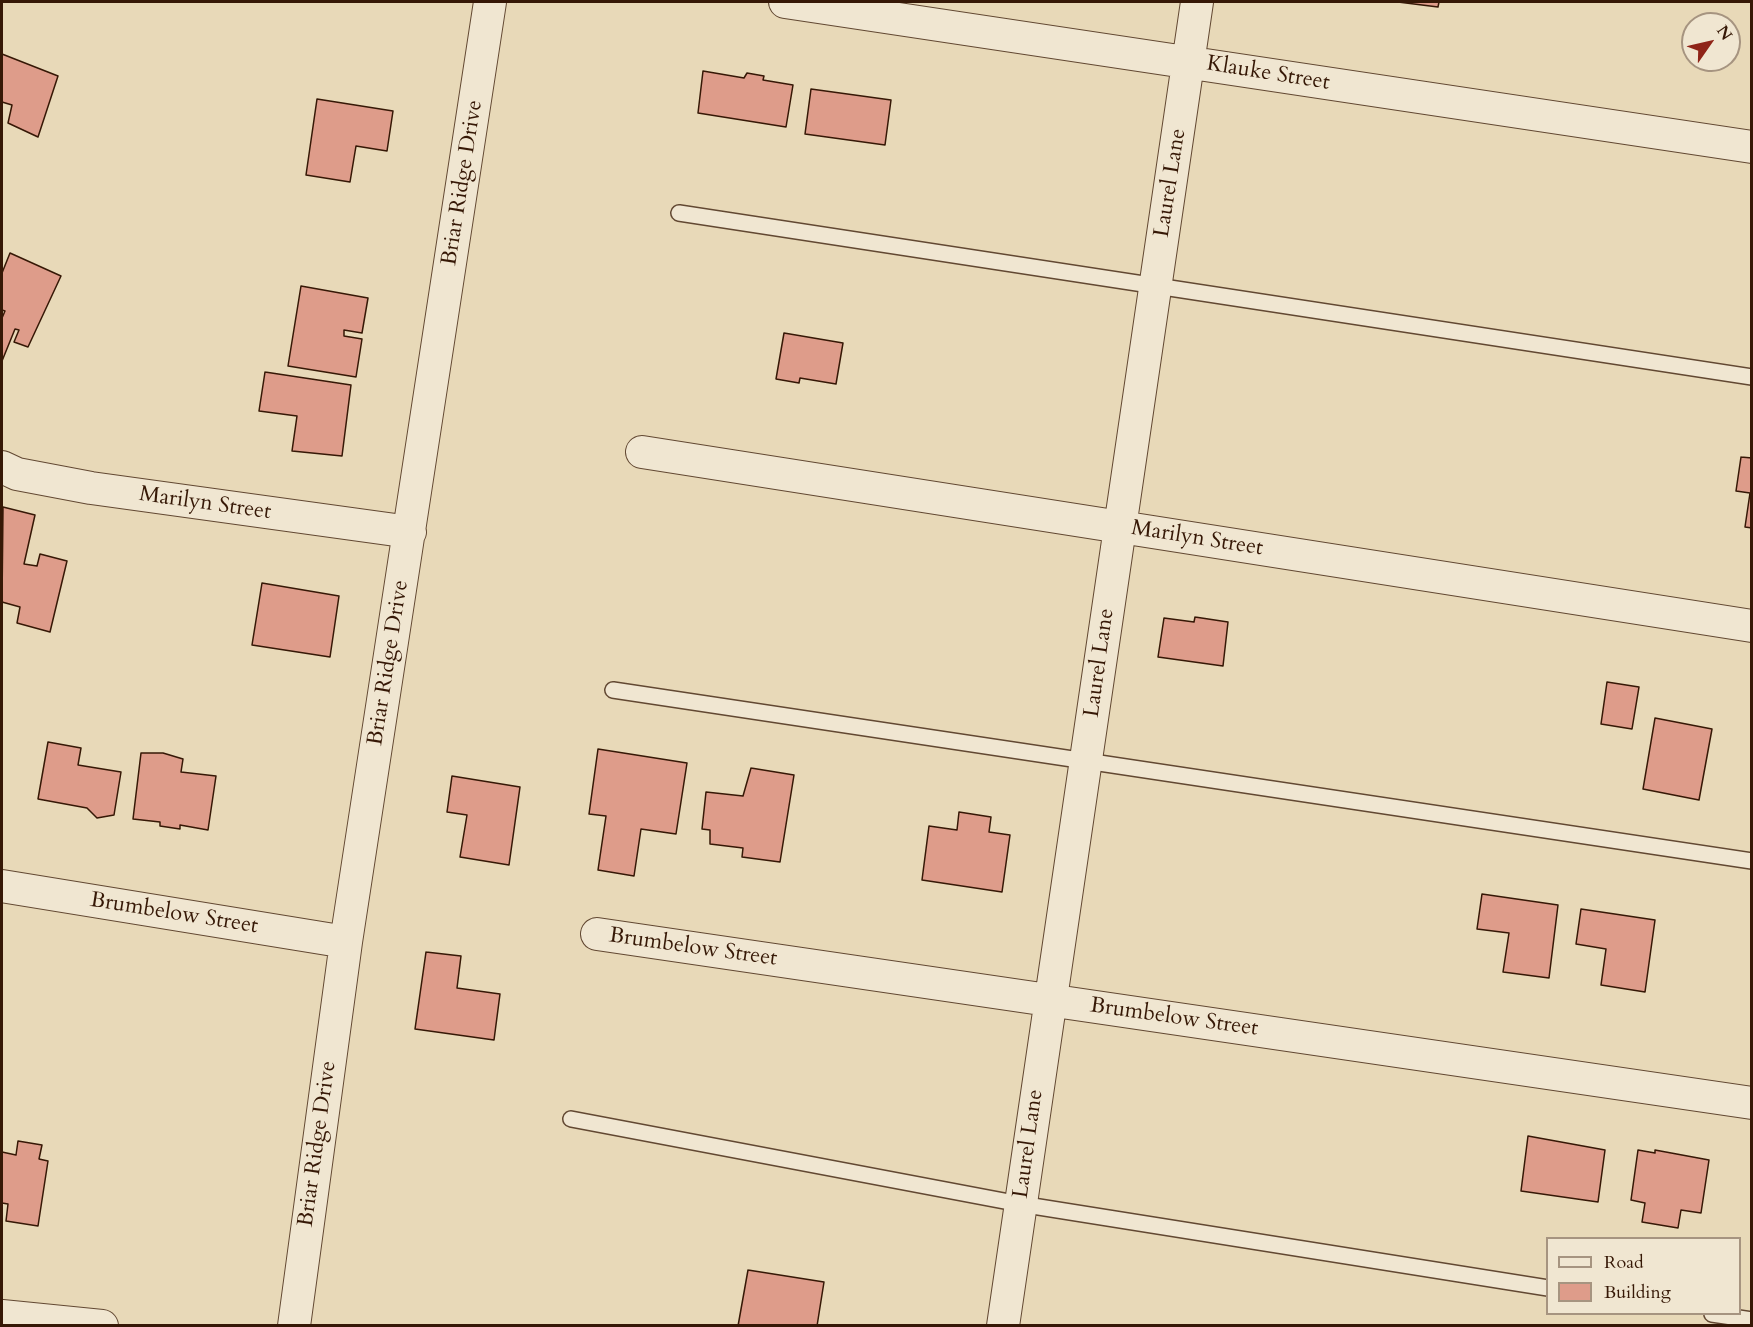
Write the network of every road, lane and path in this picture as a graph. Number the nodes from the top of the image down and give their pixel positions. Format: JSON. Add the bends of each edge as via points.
{"nodes":[{"id":1,"x":490,"y":2,"type":"edge"},
{"id":2,"x":785,"y":2,"type":"edge"},
{"id":3,"x":1197,"y":2,"type":"edge"},
{"id":4,"x":1188,"y":62,"type":"junction"},
{"id":5,"x":1752,"y":147,"type":"edge"},
{"id":6,"x":679,"y":213,"type":"dead end"},
{"id":7,"x":1155,"y":286,"type":"junction"},
{"id":8,"x":1752,"y":377,"type":"edge"},
{"id":9,"x":642,"y":452,"type":"dead end"},
{"id":10,"x":2,"y":467,"type":"edge"},
{"id":11,"x":1120,"y":527,"type":"junction"},
{"id":12,"x":410,"y":532,"type":"junction"},
{"id":13,"x":1752,"y":626,"type":"edge"},
{"id":14,"x":613,"y":690,"type":"dead end"},
{"id":15,"x":1085,"y":761,"type":"junction"},
{"id":16,"x":1752,"y":861,"type":"edge"},
{"id":17,"x":2,"y":886,"type":"edge"},
{"id":18,"x":597,"y":934,"type":"dead end"},
{"id":19,"x":346,"y":942,"type":"junction"},
{"id":20,"x":1050,"y":1000,"type":"junction"},
{"id":21,"x":1752,"y":1103,"type":"edge"},
{"id":22,"x":571,"y":1119,"type":"dead end"},
{"id":23,"x":1020,"y":1204,"type":"junction"},
{"id":24,"x":1546,"y":1288,"type":"edge"},
{"id":25,"x":1719,"y":1315,"type":"edge"},
{"id":26,"x":2,"y":1316,"type":"edge"},
{"id":27,"x":1752,"y":1320,"type":"edge"},
{"id":28,"x":102,"y":1326,"type":"edge"},
{"id":29,"x":294,"y":1326,"type":"edge"},
{"id":30,"x":1002,"y":1326,"type":"edge"}],
"edges":[{"from":1,"to":12,"type":"street","name":"Briar Ridge Drive"},
{"from":2,"to":4,"type":"street","name":"Klauke Street"},
{"from":3,"to":4,"type":"street","name":"Laurel Lane"},
{"from":4,"to":5,"type":"street","name":"Klauke Street"},
{"from":4,"to":7,"type":"street","name":"Laurel Lane"},
{"from":6,"to":7,"type":"lane"},
{"from":7,"to":8,"type":"lane"},
{"from":7,"to":11,"type":"street","name":"Laurel Lane"},
{"from":9,"to":11,"type":"street","name":"Marilyn Street"},
{"from":10,"to":12,"type":"street","name":"Marilyn Street","via":[[17,474],[91,488]]},
{"from":11,"to":13,"type":"street","name":"Marilyn Street"},
{"from":11,"to":15,"type":"street","name":"Laurel Lane"},
{"from":12,"to":19,"type":"street","name":"Briar Ridge Drive"},
{"from":14,"to":15,"type":"lane"},
{"from":15,"to":16,"type":"lane"},
{"from":15,"to":20,"type":"street","name":"Laurel Lane"},
{"from":17,"to":19,"type":"street","name":"Brumbelow Street"},
{"from":18,"to":20,"type":"street","name":"Brumbelow Street"},
{"from":19,"to":29,"type":"street","name":"Briar Ridge Drive"},
{"from":20,"to":21,"type":"street","name":"Brumbelow Street"},
{"from":20,"to":23,"type":"street","name":"Laurel Lane"},
{"from":22,"to":23,"type":"lane"},
{"from":23,"to":24,"type":"lane"},
{"from":23,"to":30,"type":"street","name":"Laurel Lane"},
{"from":25,"to":27,"type":"lane"},
{"from":26,"to":28,"type":"street"}]}
